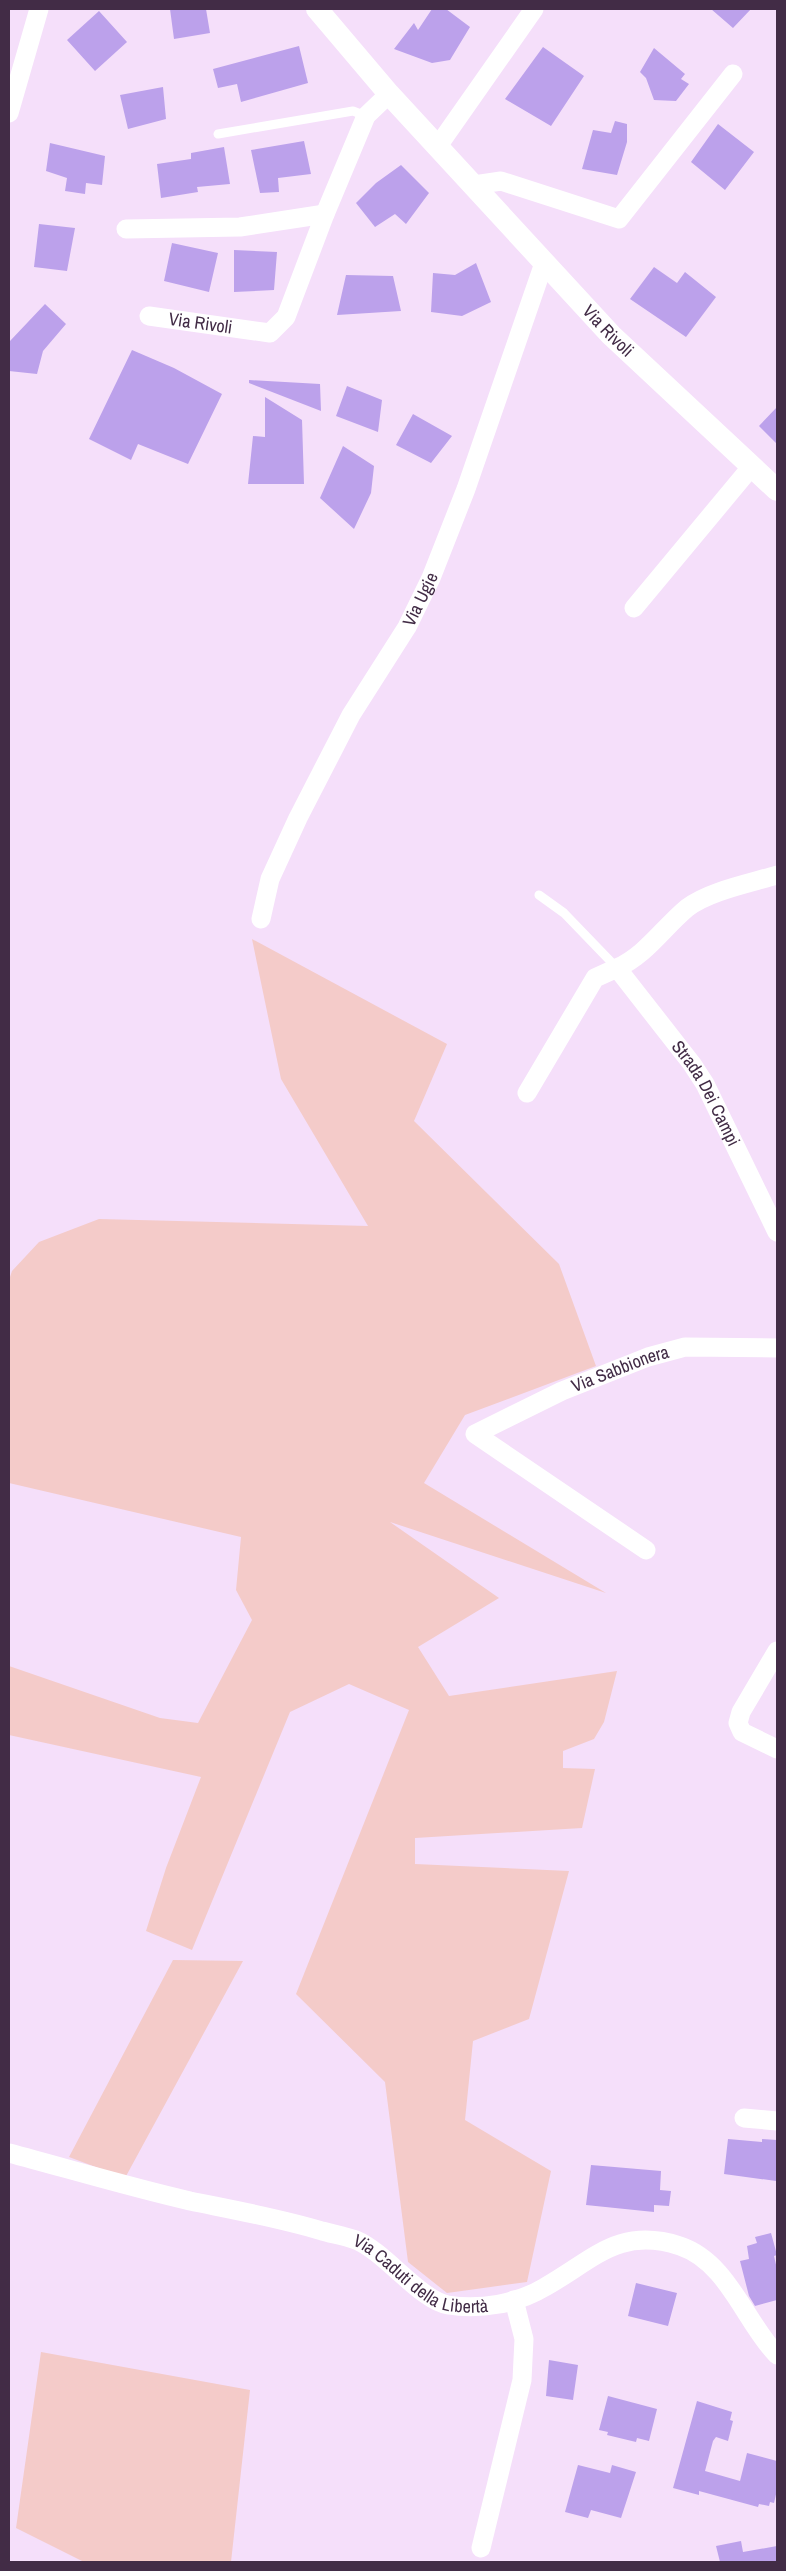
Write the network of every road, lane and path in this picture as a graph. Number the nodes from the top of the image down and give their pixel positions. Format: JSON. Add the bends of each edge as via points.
{"nodes":[{"id":1,"x":39,"y":9,"type":"edge"},
{"id":2,"x":317,"y":9,"type":"edge"},
{"id":3,"x":534,"y":9,"type":"edge"},
{"id":4,"x":733,"y":74,"type":"dead end"},
{"id":5,"x":389,"y":94,"type":"junction"},
{"id":6,"x":9,"y":113,"type":"edge"},
{"id":7,"x":366,"y":116,"type":"junction"},
{"id":8,"x":218,"y":134,"type":"dead end"},
{"id":9,"x":438,"y":146,"type":"junction"},
{"id":10,"x":474,"y":185,"type":"junction"},
{"id":11,"x":325,"y":214,"type":"junction"},
{"id":12,"x":126,"y":229,"type":"dead end"},
{"id":13,"x":544,"y":262,"type":"junction"},
{"id":14,"x":149,"y":316,"type":"dead end"},
{"id":15,"x":752,"y":466,"type":"junction"},
{"id":16,"x":777,"y":490,"type":"edge"},
{"id":17,"x":634,"y":608,"type":"dead end"},
{"id":18,"x":777,"y":875,"type":"edge"},
{"id":19,"x":539,"y":895,"type":"dead end"},
{"id":20,"x":261,"y":919,"type":"dead end"},
{"id":21,"x":617,"y":968,"type":"junction"},
{"id":22,"x":527,"y":1093,"type":"dead end"},
{"id":23,"x":777,"y":1232,"type":"edge"},
{"id":24,"x":777,"y":1348,"type":"edge"},
{"id":25,"x":646,"y":1550,"type":"dead end"},
{"id":26,"x":777,"y":1651,"type":"edge"},
{"id":27,"x":777,"y":1749,"type":"edge"},
{"id":28,"x":744,"y":2118,"type":"dead end"},
{"id":29,"x":777,"y":2121,"type":"edge"},
{"id":30,"x":9,"y":2153,"type":"edge"},
{"id":31,"x":514,"y":2300,"type":"junction"},
{"id":32,"x":777,"y":2355,"type":"edge"},
{"id":33,"x":481,"y":2548,"type":"dead end"}],
"edges":[{"from":1,"to":6,"type":"street"},
{"from":2,"to":5,"type":"street","name":"Via Rivoli"},
{"from":3,"to":9,"type":"street"},
{"from":4,"to":10,"type":"street","via":[[619,218],[501,181]]},
{"from":5,"to":7,"type":"street","name":"Via Rivoli"},
{"from":5,"to":9,"type":"street","name":"Via Rivoli"},
{"from":7,"to":8,"type":"lane","via":[[353,110]]},
{"from":7,"to":11,"type":"street","name":"Via Rivoli"},
{"from":9,"to":10,"type":"street","name":"Via Rivoli"},
{"from":10,"to":13,"type":"street","name":"Via Rivoli"},
{"from":11,"to":12,"type":"street","via":[[240,227]]},
{"from":11,"to":14,"type":"street","name":"Via Rivoli","via":[[286,317],[270,333]]},
{"from":13,"to":15,"type":"street","name":"Via Rivoli","via":[[624,348]]},
{"from":13,"to":20,"type":"street","name":"Via Ugie","via":[[466,489],[431,578],[407,627],[351,716],[298,818],[270,879]]},
{"from":15,"to":16,"type":"street","name":"Via Rivoli"},
{"from":15,"to":17,"type":"street"},
{"from":18,"to":21,"type":"street","via":[[703,898],[632,961]]},
{"from":19,"to":21,"type":"lane","via":[[564,913]]},
{"from":21,"to":22,"type":"street","via":[[595,978]]},
{"from":21,"to":23,"type":"street","name":"Strada Dei Campi","via":[[705,1084]]},
{"from":24,"to":25,"type":"street","name":"Via Sabbionera","via":[[685,1347],[648,1357],[562,1391],[475,1434]]},
{"from":26,"to":27,"type":"street","via":[[741,1712],[738,1723],[742,1732]]},
{"from":28,"to":29,"type":"street"},
{"from":30,"to":31,"type":"street","name":"Via Caduti della Libertà","via":[[188,2200],[294,2222],[356,2241],[379,2255],[419,2289],[446,2305],[488,2306]]},
{"from":31,"to":32,"type":"street","name":"Via Caduti della Libertà","via":[[546,2287],[597,2252],[632,2242],[668,2242],[690,2251],[711,2266]]},
{"from":31,"to":33,"type":"street","via":[[524,2339],[522,2380]]}]}
